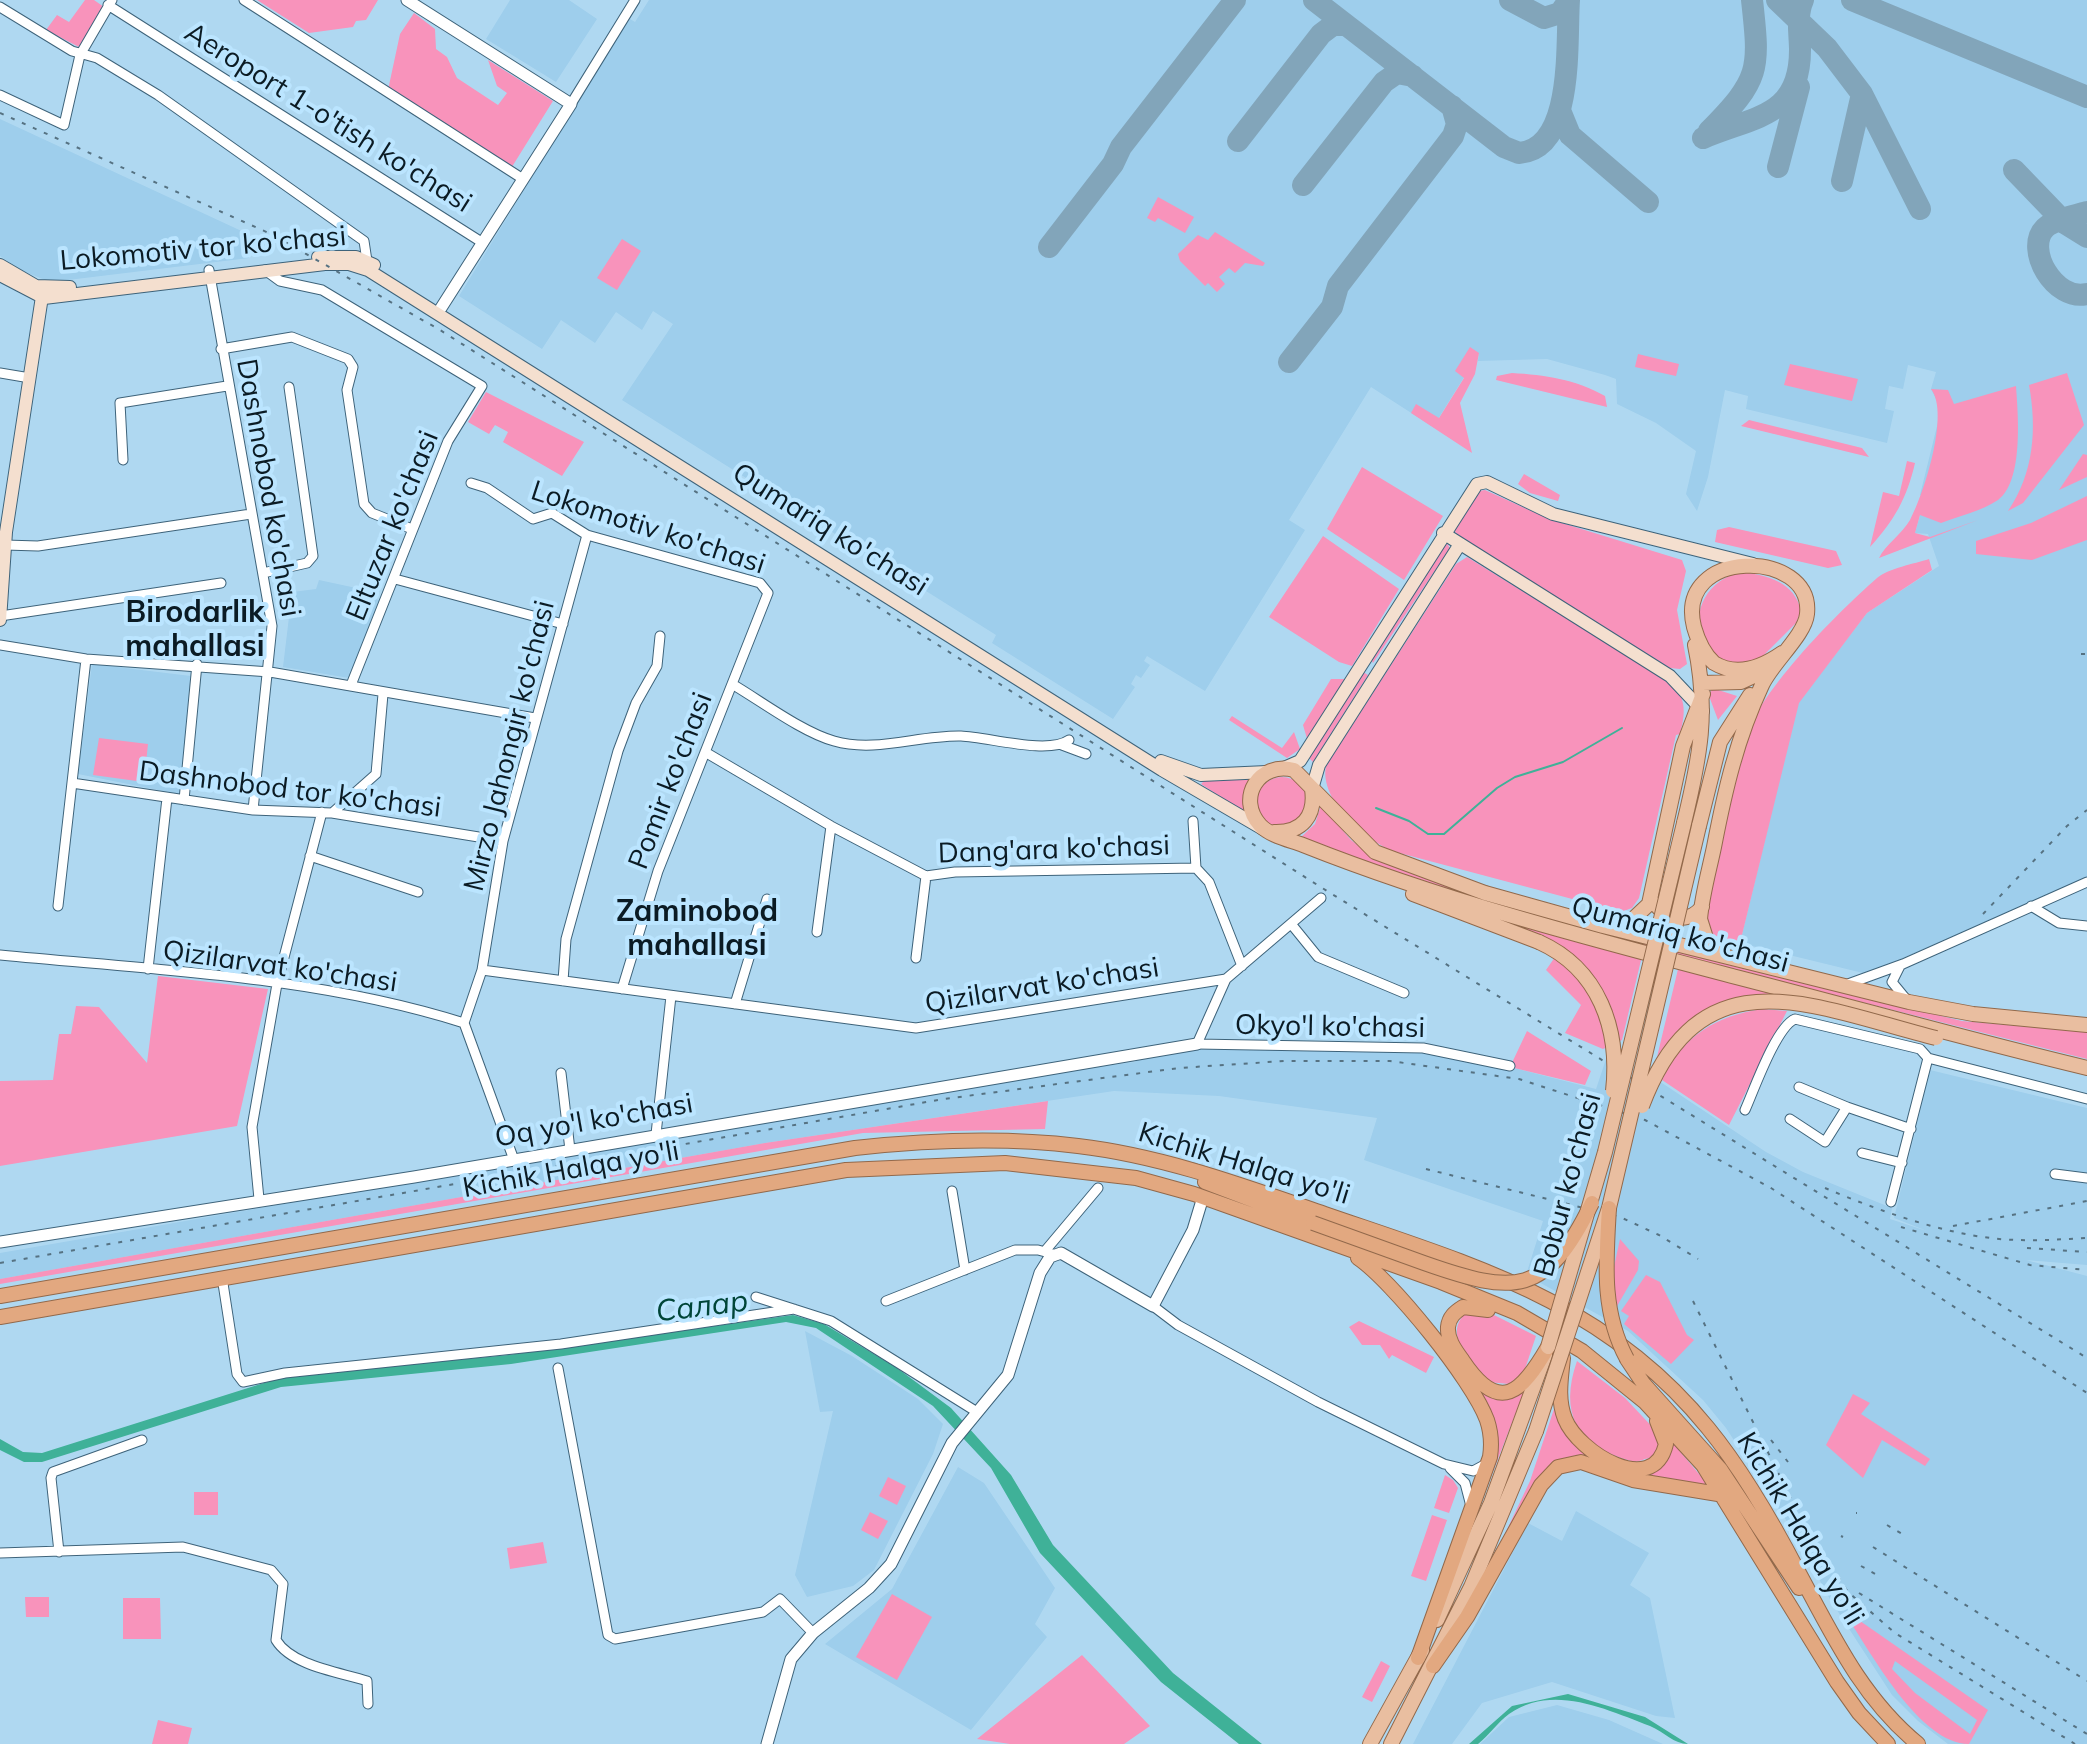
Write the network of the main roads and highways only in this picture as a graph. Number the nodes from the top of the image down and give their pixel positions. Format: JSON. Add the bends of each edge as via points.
{"nodes":[{"id":1,"x":0,"y":265,"type":"edge"},
{"id":2,"x":367,"y":265,"type":"junction"},
{"id":3,"x":210,"y":273,"type":"junction"},
{"id":4,"x":0,"y":275,"type":"edge"},
{"id":5,"x":41,"y":294,"type":"junction"},
{"id":6,"x":439,"y":310,"type":"junction"},
{"id":7,"x":27,"y":378,"type":"junction"},
{"id":8,"x":0,"y":517,"type":"edge"},
{"id":9,"x":1443,"y":533,"type":"junction"},
{"id":10,"x":4,"y":536,"type":"edge"},
{"id":11,"x":1460,"y":544,"type":"junction"},
{"id":12,"x":1762,"y":566,"type":"junction"},
{"id":13,"x":1691,"y":609,"type":"junction"},
{"id":14,"x":0,"y":618,"type":"edge"},
{"id":15,"x":1782,"y":653,"type":"junction"},
{"id":16,"x":1361,"y":663,"type":"junction"},
{"id":17,"x":1769,"y":669,"type":"junction"},
{"id":18,"x":1378,"y":674,"type":"junction"},
{"id":19,"x":1670,"y":676,"type":"junction"},
{"id":20,"x":1701,"y":698,"type":"junction"},
{"id":21,"x":1284,"y":768,"type":"junction"},
{"id":22,"x":1267,"y":772,"type":"junction"},
{"id":23,"x":1312,"y":789,"type":"junction"},
{"id":24,"x":1692,"y":824,"type":"junction"},
{"id":25,"x":1266,"y":831,"type":"junction"},
{"id":26,"x":1340,"y":860,"type":"junction"},
{"id":27,"x":1652,"y":896,"type":"junction"},
{"id":28,"x":1702,"y":907,"type":"junction"},
{"id":29,"x":1603,"y":926,"type":"junction"},
{"id":30,"x":1729,"y":957,"type":"junction"},
{"id":31,"x":2087,"y":1025,"type":"edge"},
{"id":32,"x":2062,"y":1062,"type":"junction"},
{"id":33,"x":2087,"y":1068,"type":"edge"},
{"id":34,"x":1605,"y":1152,"type":"junction"},
{"id":35,"x":1622,"y":1158,"type":"junction"},
{"id":36,"x":1207,"y":1185,"type":"junction"},
{"id":37,"x":1592,"y":1203,"type":"junction"},
{"id":38,"x":1609,"y":1208,"type":"junction"},
{"id":39,"x":1340,"y":1246,"type":"junction"},
{"id":40,"x":0,"y":1296,"type":"edge"},
{"id":41,"x":0,"y":1317,"type":"edge"},
{"id":42,"x":1552,"y":1341,"type":"junction"},
{"id":43,"x":1563,"y":1352,"type":"junction"},
{"id":44,"x":1625,"y":1385,"type":"junction"},
{"id":45,"x":1724,"y":1495,"type":"junction"},
{"id":46,"x":1827,"y":1625,"type":"junction"},
{"id":47,"x":1418,"y":1658,"type":"junction"},
{"id":48,"x":1433,"y":1666,"type":"junction"},
{"id":49,"x":1873,"y":1702,"type":"junction"},
{"id":50,"x":1859,"y":1713,"type":"junction"},
{"id":51,"x":1370,"y":1744,"type":"edge"},
{"id":52,"x":1391,"y":1744,"type":"edge"},
{"id":53,"x":1888,"y":1744,"type":"edge"},
{"id":54,"x":1918,"y":1744,"type":"edge"}],
"edges":[{"from":1,"to":5,"type":"main road"},
{"from":2,"to":3,"type":"main road","name":"Lokomotiv tor ko'chasi"},
{"from":2,"to":3,"type":"main road","name":"Lokomotiv tor ko'chasi","via":[[338,255]]},
{"from":2,"to":6,"type":"main road","name":"Qumariq ko'chasi"},
{"from":3,"to":5,"type":"main road","name":"Lokomotiv tor ko'chasi"},
{"from":4,"to":5,"type":"main road"},
{"from":5,"to":7,"type":"main road"},
{"from":6,"to":22,"type":"main road","name":"Qumariq ko'chasi","via":[[1164,763],[1201,775]]},
{"from":6,"to":25,"type":"main road","name":"Qumariq ko'chasi"},
{"from":7,"to":8,"type":"main road"},
{"from":7,"to":10,"type":"main road"},
{"from":9,"to":11,"type":"main road"},
{"from":9,"to":12,"type":"main road","via":[[1473,486],[1485,482],[1553,514]]},
{"from":9,"to":16,"type":"main road"},
{"from":10,"to":14,"type":"main road"},
{"from":11,"to":18,"type":"main road"},
{"from":11,"to":19,"type":"main road"},
{"from":12,"to":13,"type":"main road","via":[[1734,566],[1714,575]]},
{"from":12,"to":15,"type":"main road","via":[[1793,581],[1807,604],[1805,624]]},
{"from":13,"to":15,"type":"main road","via":[[1702,648],[1721,667],[1755,667]]},
{"from":13,"to":20,"type":"main road","name":"Bobur ko'chasi"},
{"from":15,"to":17,"type":"main road"},
{"from":16,"to":18,"type":"main road"},
{"from":16,"to":21,"type":"main road","via":[[1300,761]]},
{"from":17,"to":20,"type":"main road"},
{"from":17,"to":24,"type":"main road","name":"Bobur ko'chasi","via":[[1723,736]]},
{"from":17,"to":28,"type":"main road","via":[[1731,760]]},
{"from":18,"to":23,"type":"main road","via":[[1319,765]]},
{"from":19,"to":20,"type":"main road"},
{"from":19,"to":20,"type":"main road"},
{"from":20,"to":24,"type":"main road","name":"Bobur ko'chasi"},
{"from":20,"to":27,"type":"main road","via":[[1683,746]]},
{"from":21,"to":22,"type":"main road","name":"Qumariq ko'chasi"},
{"from":21,"to":23,"type":"main road","name":"Qumariq ko'chasi","via":[[1299,773]]},
{"from":22,"to":25,"type":"main road","via":[[1249,796],[1252,813]]},
{"from":23,"to":25,"type":"main road","via":[[1312,811],[1301,826]]},
{"from":23,"to":29,"type":"main road","name":"Qumariq ko'chasi","via":[[1361,841],[1387,858]]},
{"from":24,"to":34,"type":"main road","name":"Bobur ko'chasi","bridge":true},
{"from":24,"to":35,"type":"main road","name":"Bobur ko'chasi","bridge":true},
{"from":25,"to":26,"type":"main road","name":"Qumariq ko'chasi"},
{"from":26,"to":32,"type":"main road","name":"Qumariq ko'chasi","via":[[1609,944]]},
{"from":26,"to":34,"type":"main road","bridge":true,"via":[[1544,945],[1588,980],[1607,1014],[1614,1047]]},
{"from":27,"to":28,"type":"main road","via":[[1660,910],[1673,917],[1694,916]]},
{"from":27,"to":29,"type":"main road","via":[[1632,920]]},
{"from":28,"to":30,"type":"main road","via":[[1706,938]]},
{"from":29,"to":30,"type":"main road","name":"Qumariq ko'chasi"},
{"from":30,"to":31,"type":"main road","name":"Qumariq ko'chasi","via":[[1909,1002]]},
{"from":32,"to":33,"type":"main road","name":"Qumariq ko'chasi"},
{"from":32,"to":35,"type":"main road","bridge":true,"via":[[1781,1000],[1752,1001],[1693,1025],[1666,1054]]},
{"from":34,"to":37,"type":"main road","name":"Bobur ko'chasi","bridge":true},
{"from":35,"to":38,"type":"main road","name":"Bobur ko'chasi","bridge":true},
{"from":36,"to":37,"type":"highway","bridge":true,"via":[[1472,1280],[1501,1285],[1530,1278],[1553,1263],[1577,1234]]},
{"from":36,"to":39,"type":"highway","name":"Kichik Halqa yo'li"},
{"from":36,"to":40,"type":"highway","name":"Kichik Halqa yo'li","via":[[1170,1165],[1050,1144],[929,1142],[855,1148]]},
{"from":36,"to":41,"type":"highway","name":"Kichik Halqa yo'li","via":[[1039,1165],[872,1167]]},
{"from":36,"to":46,"type":"highway","name":"Kichik Halqa yo'li","via":[[1518,1283],[1620,1343],[1674,1390],[1721,1444]]},
{"from":37,"to":42,"type":"main road","name":"Bobur ko'chasi","bridge":true},
{"from":38,"to":43,"type":"main road","name":"Bobur ko'chasi","bridge":true},
{"from":38,"to":46,"type":"highway","bridge":true,"via":[[1606,1294],[1622,1351],[1643,1383],[1721,1470]]},
{"from":39,"to":42,"type":"highway","name":"Kichik Halqa yo'li","via":[[1504,1308]]},
{"from":39,"to":47,"type":"highway","via":[[1394,1288],[1477,1400],[1489,1426],[1490,1457]]},
{"from":42,"to":42,"type":"highway","via":[[1522,1386],[1496,1393],[1477,1381],[1451,1343],[1449,1321],[1463,1307],[1478,1306]]},
{"from":42,"to":44,"type":"highway","name":"Kichik Halqa yo'li"},
{"from":42,"to":47,"type":"main road","name":"Bobur ko'chasi","via":[[1481,1529]]},
{"from":43,"to":44,"type":"highway","via":[[1560,1402],[1572,1433],[1592,1451],[1626,1468],[1646,1469],[1663,1455],[1665,1436]]},
{"from":43,"to":48,"type":"main road","name":"Bobur ko'chasi","bridge":true,"via":[[1495,1536]]},
{"from":44,"to":45,"type":"highway","name":"Kichik Halqa yo'li","via":[[1670,1428]]},
{"from":45,"to":48,"type":"highway","via":[[1633,1480],[1585,1463],[1558,1467],[1541,1485],[1467,1617]]},
{"from":45,"to":50,"type":"highway","name":"Kichik Halqa yo'li"},
{"from":46,"to":49,"type":"highway","name":"Kichik Halqa yo'li"},
{"from":47,"to":51,"type":"main road","name":"Bobur ko'chasi"},
{"from":48,"to":52,"type":"main road","name":"Bobur ko'chasi"},
{"from":49,"to":50,"type":"highway"},
{"from":49,"to":54,"type":"highway","name":"Kichik Halqa yo'li"},
{"from":50,"to":53,"type":"highway","name":"Kichik Halqa yo'li"}]}
